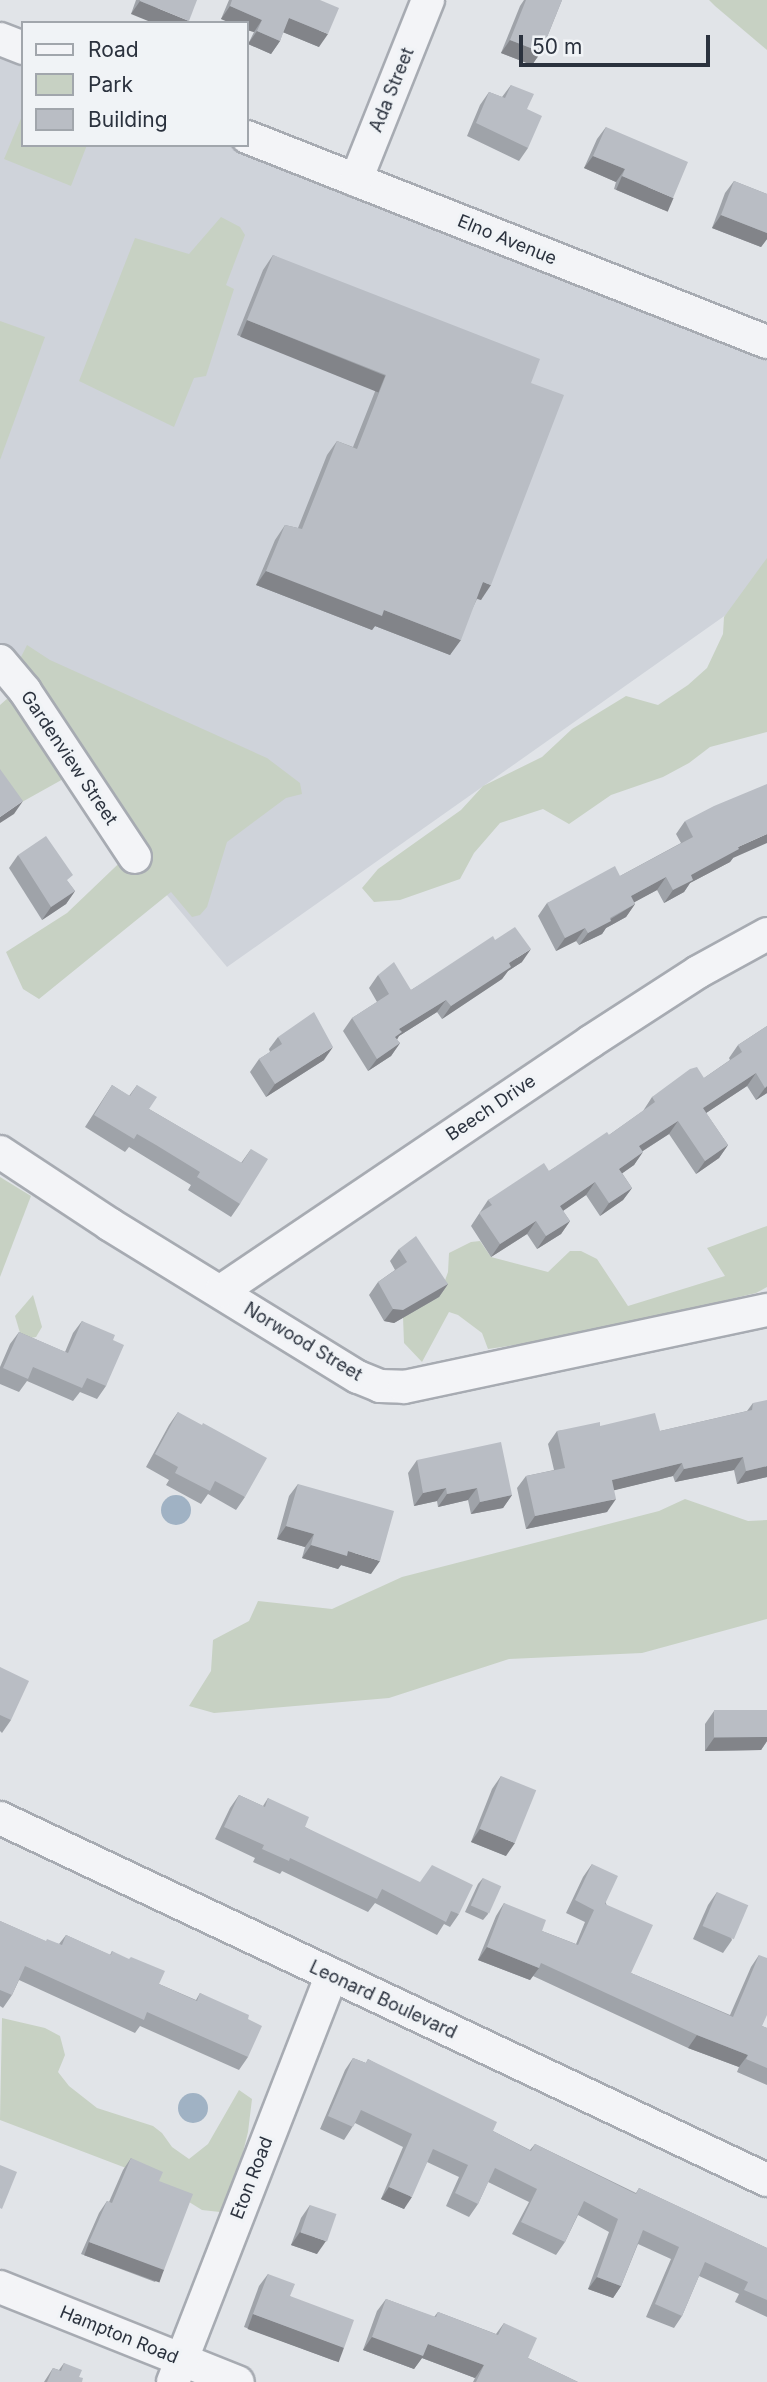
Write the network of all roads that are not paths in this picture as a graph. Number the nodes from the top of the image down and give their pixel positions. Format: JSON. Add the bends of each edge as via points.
{"nodes":[{"id":1,"x":428,"y":0,"type":"edge"},
{"id":2,"x":0,"y":39,"type":"edge"},
{"id":3,"x":21,"y":47,"type":"edge"},
{"id":4,"x":248,"y":137,"type":"edge"},
{"id":5,"x":356,"y":180,"type":"junction"},
{"id":6,"x":767,"y":342,"type":"edge"},
{"id":7,"x":0,"y":661,"type":"edge"},
{"id":8,"x":135,"y":857,"type":"dead end"},
{"id":9,"x":767,"y":934,"type":"edge"},
{"id":10,"x":0,"y":1152,"type":"edge"},
{"id":11,"x":220,"y":1291,"type":"junction"},
{"id":12,"x":767,"y":1310,"type":"edge"},
{"id":13,"x":0,"y":1818,"type":"edge"},
{"id":14,"x":332,"y":1975,"type":"junction"},
{"id":15,"x":767,"y":2180,"type":"edge"},
{"id":16,"x":0,"y":2287,"type":"edge"},
{"id":17,"x":177,"y":2371,"type":"edge"},
{"id":18,"x":238,"y":2382,"type":"edge"}],
"edges":[{"from":1,"to":5,"type":"street","name":"Ada Street"},
{"from":2,"to":3,"type":"street"},
{"from":4,"to":5,"type":"street","name":"Elno Avenue"},
{"from":5,"to":6,"type":"street","name":"Elno Avenue"},
{"from":7,"to":8,"type":"street","name":"Gardenview Street","via":[[25,691]]},
{"from":9,"to":11,"type":"street","name":"Beech Drive","via":[[698,972],[590,1042]]},
{"from":10,"to":11,"type":"street","name":"Norwood Street"},
{"from":11,"to":12,"type":"street","name":"Norwood Street","via":[[358,1377],[380,1386],[404,1388]]},
{"from":13,"to":14,"type":"street","name":"Leonard Boulevard"},
{"from":14,"to":15,"type":"street","name":"Leonard Boulevard"},
{"from":14,"to":17,"type":"street","name":"Eton Road"},
{"from":16,"to":17,"type":"street","name":"Hampton Road"},
{"from":17,"to":18,"type":"street","name":"Hampton Road"}]}
